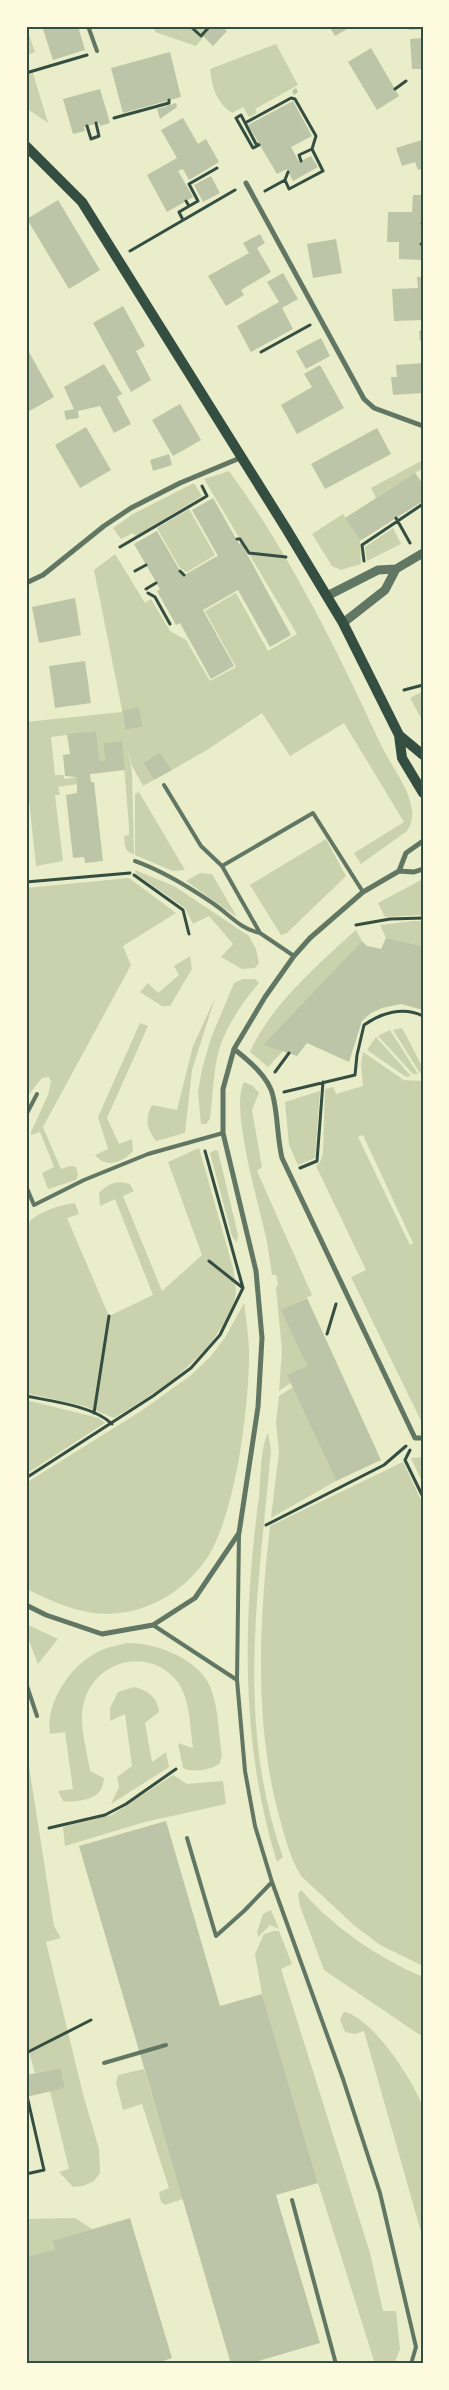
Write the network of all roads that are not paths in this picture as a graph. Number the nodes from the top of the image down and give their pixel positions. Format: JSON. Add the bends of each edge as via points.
{"nodes":[{"id":1,"x":88,"y":26,"type":"edge"},
{"id":2,"x":97,"y":51,"type":"road end"},
{"id":3,"x":26,"y":146,"type":"edge"},
{"id":4,"x":246,"y":183,"type":"road end"},
{"id":5,"x":423,"y":426,"type":"edge"},
{"id":6,"x":240,"y":458,"type":"junction"},
{"id":7,"x":423,"y":553,"type":"edge"},
{"id":8,"x":396,"y":569,"type":"junction"},
{"id":9,"x":26,"y":583,"type":"edge"},
{"id":10,"x":326,"y":596,"type":"junction"},
{"id":11,"x":343,"y":623,"type":"junction"},
{"id":12,"x":399,"y":735,"type":"junction"},
{"id":13,"x":423,"y":755,"type":"edge"},
{"id":14,"x":164,"y":785,"type":"dead end"},
{"id":15,"x":423,"y":794,"type":"edge"},
{"id":16,"x":423,"y":841,"type":"edge"},
{"id":17,"x":135,"y":860,"type":"road end"},
{"id":18,"x":222,"y":866,"type":"junction"},
{"id":19,"x":423,"y":869,"type":"edge"},
{"id":20,"x":399,"y":871,"type":"junction"},
{"id":21,"x":363,"y":892,"type":"junction"},
{"id":22,"x":260,"y":933,"type":"junction"},
{"id":23,"x":294,"y":956,"type":"junction"},
{"id":24,"x":234,"y":1049,"type":"junction"},
{"id":25,"x":37,"y":1094,"type":"dead end"},
{"id":26,"x":26,"y":1115,"type":"edge"},
{"id":27,"x":223,"y":1133,"type":"junction"},
{"id":28,"x":26,"y":1186,"type":"edge"},
{"id":29,"x":423,"y":1438,"type":"edge"},
{"id":30,"x":239,"y":1533,"type":"junction"},
{"id":31,"x":26,"y":1605,"type":"edge"},
{"id":32,"x":153,"y":1625,"type":"junction"},
{"id":33,"x":237,"y":1680,"type":"junction"},
{"id":34,"x":26,"y":1683,"type":"edge"},
{"id":35,"x":37,"y":1716,"type":"dead end"},
{"id":36,"x":187,"y":1838,"type":"dead end"},
{"id":37,"x":272,"y":1882,"type":"junction"},
{"id":38,"x":166,"y":2045,"type":"dead end"},
{"id":39,"x":104,"y":2062,"type":"dead end"},
{"id":40,"x":292,"y":2200,"type":"dead end"},
{"id":41,"x":411,"y":2362,"type":"edge"},
{"id":42,"x":336,"y":2364,"type":"edge"}],
"edges":[{"from":1,"to":2,"type":"lane"},
{"from":3,"to":6,"type":"main road","via":[[82,202]]},
{"from":4,"to":5,"type":"street","via":[[364,399],[370,405]]},
{"from":6,"to":9,"type":"street","via":[[180,482],[132,508],[37,579]]},
{"from":6,"to":10,"type":"main road"},
{"from":7,"to":8,"type":"street"},
{"from":8,"to":10,"type":"street","via":[[378,570]]},
{"from":8,"to":11,"type":"street","via":[[385,590]]},
{"from":10,"to":11,"type":"main road"},
{"from":11,"to":12,"type":"main road"},
{"from":12,"to":13,"type":"main road"},
{"from":12,"to":15,"type":"main road","via":[[402,758]]},
{"from":14,"to":18,"type":"lane","via":[[201,846]]},
{"from":16,"to":20,"type":"street","via":[[406,853]]},
{"from":17,"to":22,"type":"lane","via":[[216,905],[246,930]]},
{"from":18,"to":21,"type":"lane","via":[[313,813]]},
{"from":18,"to":22,"type":"lane"},
{"from":19,"to":20,"type":"street"},
{"from":20,"to":21,"type":"street"},
{"from":21,"to":23,"type":"street","via":[[329,920]]},
{"from":22,"to":23,"type":"lane"},
{"from":23,"to":24,"type":"street"},
{"from":24,"to":27,"type":"street","via":[[222,1089]]},
{"from":24,"to":29,"type":"street","via":[[267,1082],[273,1094],[278,1141],[290,1173],[415,1438]]},
{"from":25,"to":26,"type":"lane"},
{"from":27,"to":28,"type":"lane","via":[[148,1154],[34,1205]]},
{"from":27,"to":30,"type":"street","via":[[256,1271],[262,1338],[258,1407]]},
{"from":30,"to":32,"type":"street","via":[[195,1598]]},
{"from":30,"to":33,"type":"lane"},
{"from":31,"to":32,"type":"street","via":[[46,1616],[102,1634]]},
{"from":32,"to":33,"type":"lane"},
{"from":33,"to":37,"type":"lane","via":[[245,1771],[255,1826]]},
{"from":34,"to":35,"type":"lane"},
{"from":36,"to":37,"type":"lane","via":[[216,1936]]},
{"from":37,"to":41,"type":"lane","via":[[380,2192],[416,2347]]},
{"from":38,"to":39,"type":"lane"},
{"from":40,"to":42,"type":"lane"}]}
